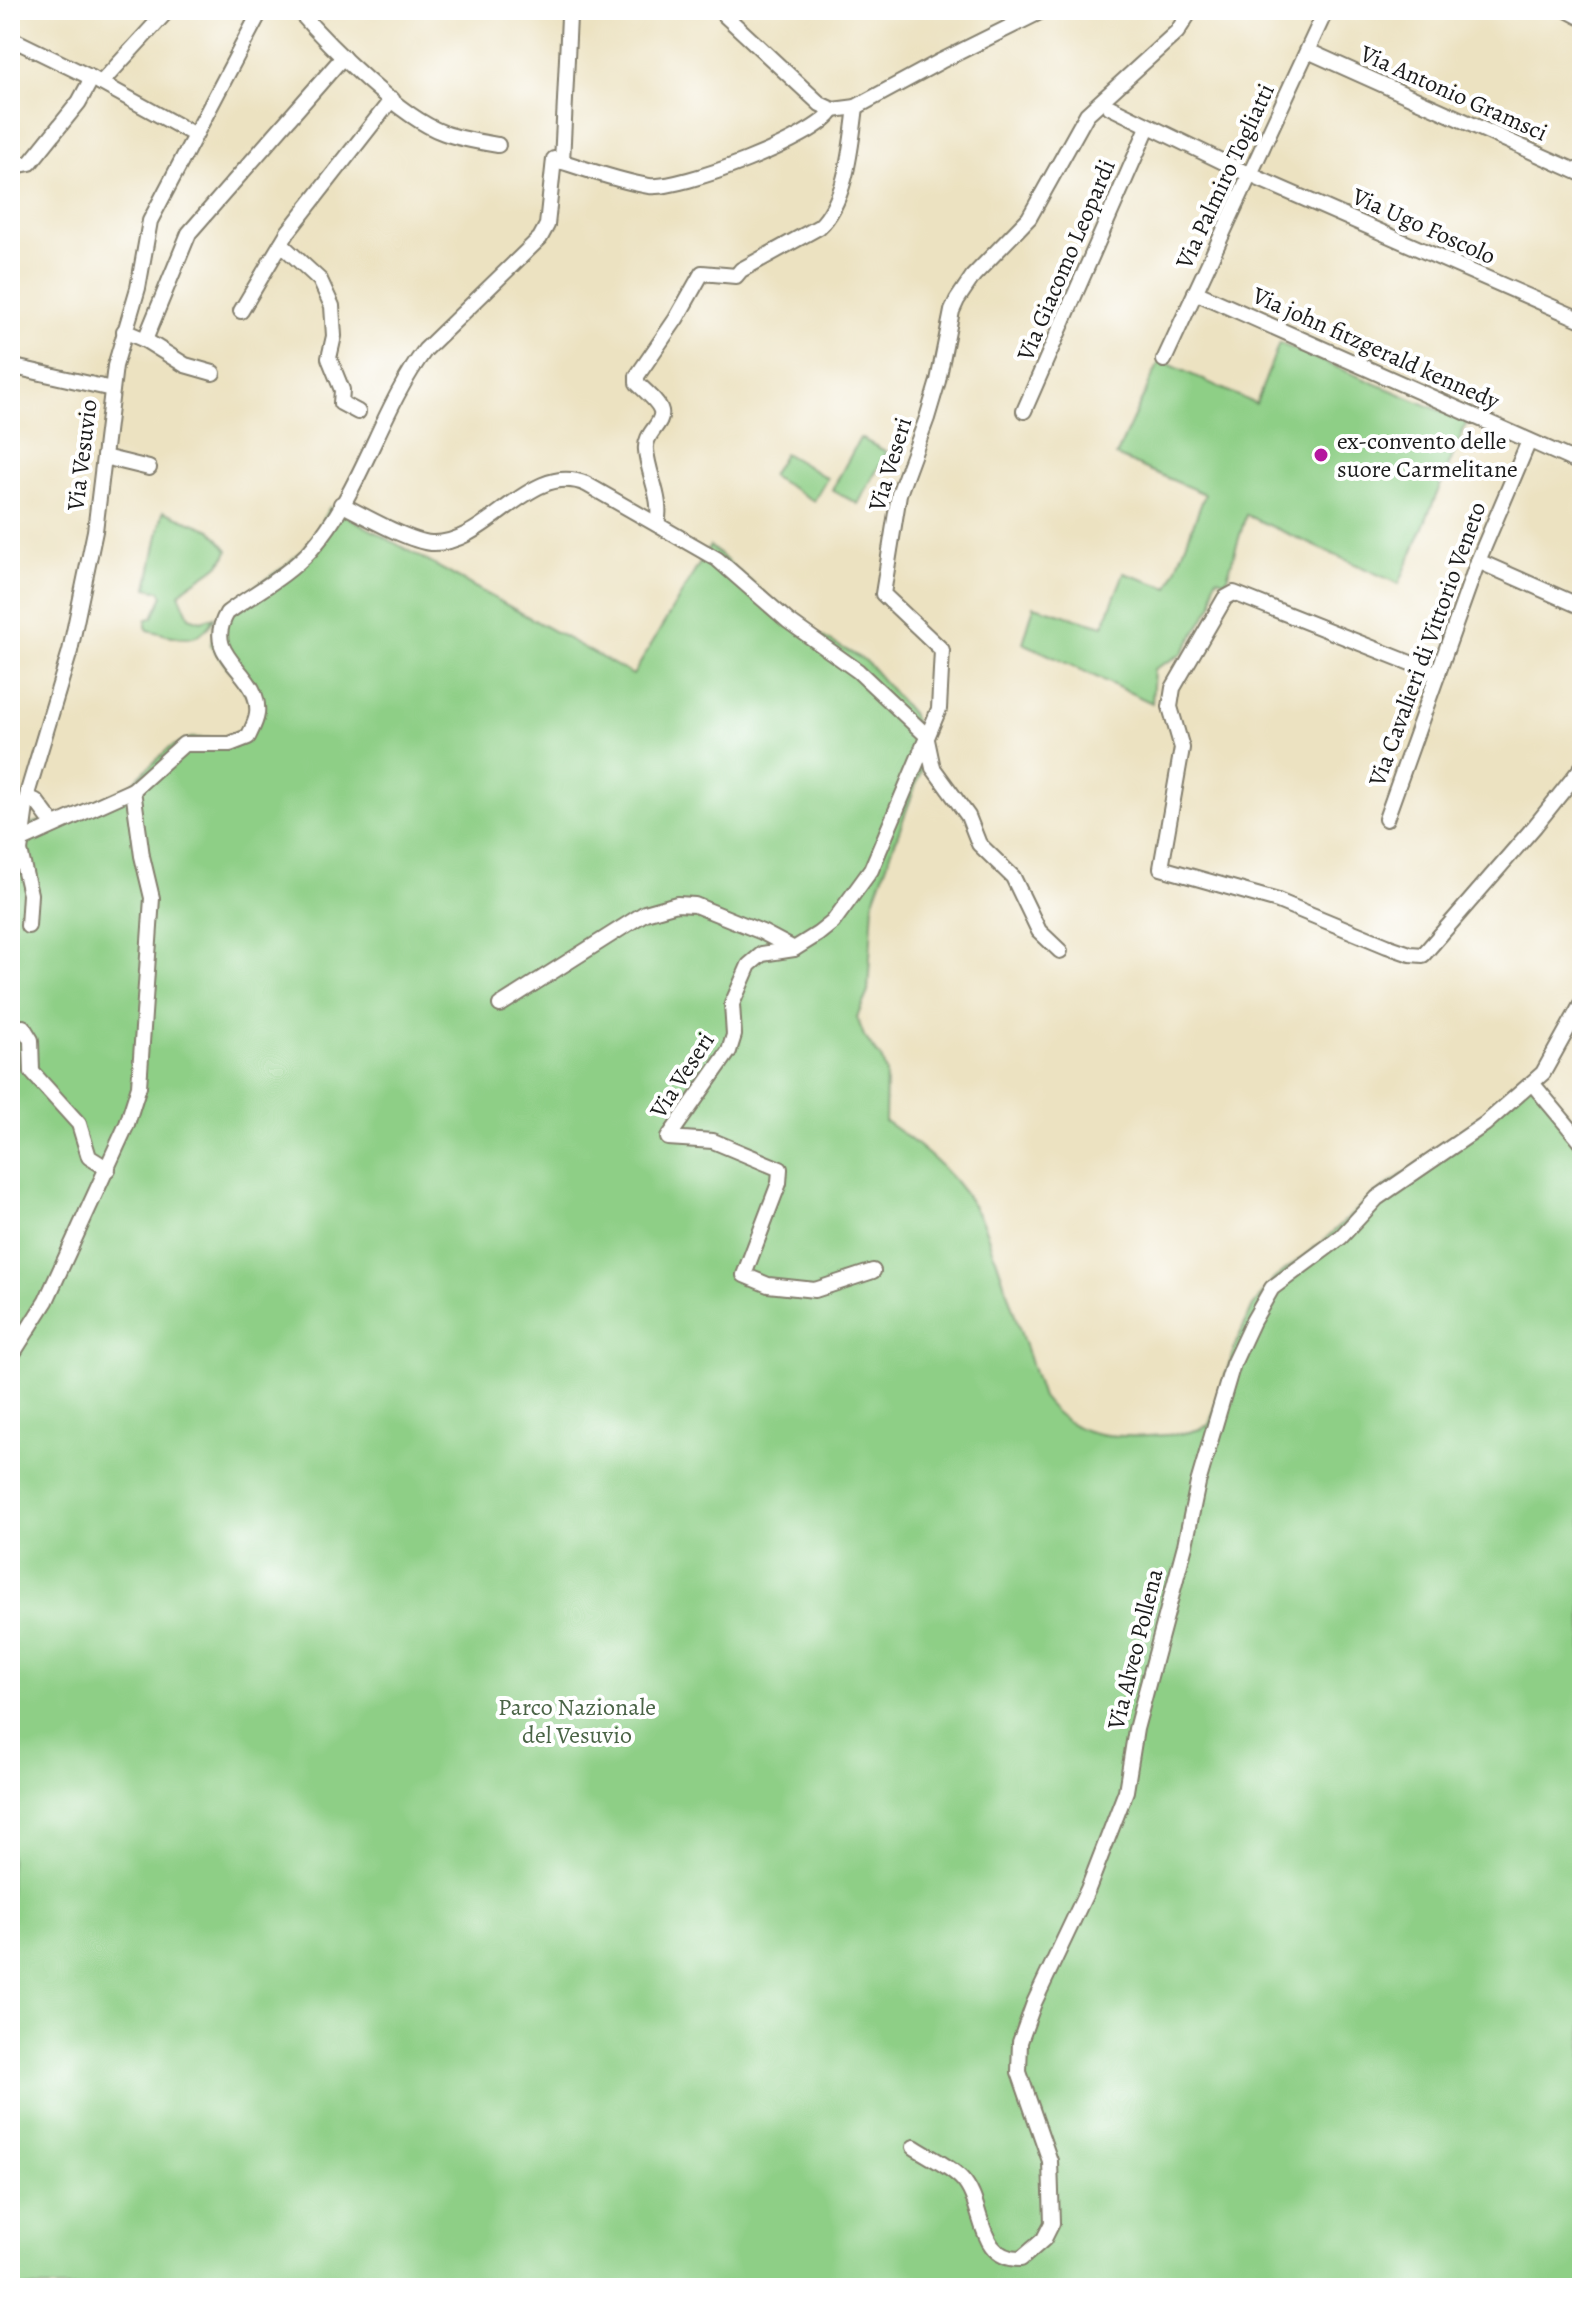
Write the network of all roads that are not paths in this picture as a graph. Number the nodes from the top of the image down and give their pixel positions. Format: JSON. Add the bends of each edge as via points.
{"nodes":[{"id":1,"x":168,"y":10,"type":"edge"},
{"id":2,"x":261,"y":10,"type":"edge"},
{"id":3,"x":298,"y":10,"type":"edge"},
{"id":4,"x":719,"y":10,"type":"edge"},
{"id":5,"x":1044,"y":10,"type":"edge"},
{"id":6,"x":1191,"y":10,"type":"edge"},
{"id":7,"x":1326,"y":10,"type":"edge"},
{"id":8,"x":1567,"y":10,"type":"edge"},
{"id":9,"x":569,"y":17,"type":"dead end"},
{"id":10,"x":1582,"y":18,"type":"edge"},
{"id":11,"x":10,"y":38,"type":"edge"},
{"id":12,"x":1308,"y":51,"type":"junction"},
{"id":13,"x":343,"y":57,"type":"junction"},
{"id":14,"x":96,"y":81,"type":"junction"},
{"id":15,"x":392,"y":99,"type":"junction"},
{"id":16,"x":856,"y":107,"type":"junction"},
{"id":17,"x":1110,"y":107,"type":"dead end"},
{"id":18,"x":833,"y":110,"type":"junction"},
{"id":19,"x":1148,"y":127,"type":"junction"},
{"id":20,"x":195,"y":135,"type":"junction"},
{"id":21,"x":498,"y":145,"type":"dead end"},
{"id":22,"x":558,"y":160,"type":"junction"},
{"id":23,"x":12,"y":168,"type":"edge"},
{"id":24,"x":1248,"y":174,"type":"junction"},
{"id":25,"x":1582,"y":174,"type":"edge"},
{"id":26,"x":10,"y":184,"type":"edge"},
{"id":27,"x":281,"y":244,"type":"junction"},
{"id":28,"x":1195,"y":292,"type":"junction"},
{"id":29,"x":241,"y":311,"type":"dead end"},
{"id":30,"x":1582,"y":320,"type":"edge"},
{"id":31,"x":124,"y":331,"type":"junction"},
{"id":32,"x":145,"y":340,"type":"junction"},
{"id":33,"x":1164,"y":360,"type":"dead end"},
{"id":34,"x":10,"y":366,"type":"edge"},
{"id":35,"x":213,"y":373,"type":"dead end"},
{"id":36,"x":112,"y":389,"type":"junction"},
{"id":37,"x":1024,"y":411,"type":"dead end"},
{"id":38,"x":358,"y":412,"type":"dead end"},
{"id":39,"x":1529,"y":441,"type":"junction"},
{"id":40,"x":104,"y":457,"type":"junction"},
{"id":41,"x":1582,"y":464,"type":"edge"},
{"id":42,"x":149,"y":468,"type":"dead end"},
{"id":43,"x":341,"y":504,"type":"junction"},
{"id":44,"x":657,"y":524,"type":"junction"},
{"id":45,"x":1478,"y":561,"type":"junction"},
{"id":46,"x":1582,"y":607,"type":"edge"},
{"id":47,"x":1438,"y":674,"type":"junction"},
{"id":48,"x":926,"y":735,"type":"junction"},
{"id":49,"x":1582,"y":767,"type":"edge"},
{"id":50,"x":133,"y":790,"type":"junction"},
{"id":51,"x":27,"y":797,"type":"junction"},
{"id":52,"x":1386,"y":819,"type":"dead end"},
{"id":53,"x":54,"y":825,"type":"junction"},
{"id":54,"x":16,"y":839,"type":"edge"},
{"id":55,"x":28,"y":926,"type":"dead end"},
{"id":56,"x":794,"y":949,"type":"junction"},
{"id":57,"x":1060,"y":951,"type":"dead end"},
{"id":58,"x":1582,"y":1003,"type":"edge"},
{"id":59,"x":500,"y":1005,"type":"dead end"},
{"id":60,"x":23,"y":1027,"type":"dead end"},
{"id":61,"x":1532,"y":1083,"type":"junction"},
{"id":62,"x":1582,"y":1143,"type":"edge"},
{"id":63,"x":108,"y":1169,"type":"junction"},
{"id":64,"x":873,"y":1271,"type":"dead end"},
{"id":65,"x":10,"y":1358,"type":"edge"},
{"id":66,"x":914,"y":2147,"type":"dead end"}],
"edges":[{"from":1,"to":14,"type":"street"},
{"from":2,"to":20,"type":"street","name":"Via Vesuvio"},
{"from":3,"to":13,"type":"street"},
{"from":4,"to":18,"type":"street","via":[[820,104]]},
{"from":5,"to":16,"type":"street"},
{"from":6,"to":48,"type":"street","name":"Via Veseri","via":[[1177,32],[1087,114],[1029,218],[973,276],[952,311],[938,381],[899,494],[883,594],[942,650],[939,709]]},
{"from":7,"to":12,"type":"street","name":"Via Palmiro Togliatti"},
{"from":8,"to":10,"type":"street"},
{"from":9,"to":22,"type":"street"},
{"from":11,"to":14,"type":"street"},
{"from":12,"to":24,"type":"street","name":"Via Palmiro Togliatti"},
{"from":12,"to":25,"type":"street","name":"Via Antonio Gramsci"},
{"from":13,"to":15,"type":"street"},
{"from":13,"to":32,"type":"street","via":[[189,233]]},
{"from":14,"to":20,"type":"street"},
{"from":14,"to":23,"type":"street","via":[[30,163]]},
{"from":15,"to":21,"type":"street","via":[[442,132]]},
{"from":15,"to":27,"type":"street"},
{"from":16,"to":18,"type":"street"},
{"from":16,"to":44,"type":"street","via":[[850,150],[828,219],[736,276],[702,273],[637,376],[637,383],[661,408],[645,451],[658,501]]},
{"from":17,"to":19,"type":"street"},
{"from":18,"to":22,"type":"street","via":[[826,121],[762,154],[696,178],[651,186]]},
{"from":19,"to":24,"type":"street"},
{"from":19,"to":37,"type":"street","name":"Via Giacomo Leopardi"},
{"from":20,"to":31,"type":"street","name":"Via Vesuvio","via":[[150,221]]},
{"from":22,"to":43,"type":"street","via":[[540,238],[425,350]]},
{"from":23,"to":26,"type":"street"},
{"from":24,"to":28,"type":"street","name":"Via Palmiro Togliatti"},
{"from":24,"to":30,"type":"street","name":"Via Ugo Foscolo"},
{"from":27,"to":29,"type":"street"},
{"from":27,"to":38,"type":"street","via":[[326,292],[335,324],[329,358],[342,390],[339,400]]},
{"from":28,"to":33,"type":"street","name":"Via Palmiro Togliatti"},
{"from":28,"to":39,"type":"street","name":"Via john fitzgerald kennedy"},
{"from":31,"to":32,"type":"street"},
{"from":31,"to":36,"type":"street","name":"Via Vesuvio"},
{"from":32,"to":35,"type":"street","via":[[185,365]]},
{"from":34,"to":36,"type":"street"},
{"from":36,"to":40,"type":"street","name":"Via Vesuvio"},
{"from":39,"to":41,"type":"street","name":"Via john fitzgerald kennedy"},
{"from":39,"to":45,"type":"street","name":"Via Cavalieri di Vittorio Veneto"},
{"from":40,"to":42,"type":"street"},
{"from":40,"to":51,"type":"street","name":"Via Vesuvio","via":[[70,651]]},
{"from":43,"to":44,"type":"street","via":[[416,539],[442,542],[542,485],[565,479],[586,484]]},
{"from":43,"to":50,"type":"street","via":[[311,550],[227,613],[220,626],[223,650],[257,702],[248,737],[230,744],[184,744]]},
{"from":44,"to":48,"type":"street","via":[[717,559],[788,621],[858,671]]},
{"from":45,"to":46,"type":"street"},
{"from":45,"to":47,"type":"street","name":"Via Cavalieri di Vittorio Veneto"},
{"from":47,"to":49,"type":"street","via":[[1234,593],[1225,598],[1173,688],[1170,707],[1182,748],[1161,868],[1278,901],[1387,946],[1423,955]]},
{"from":47,"to":52,"type":"street","name":"Via Cavalieri di Vittorio Veneto"},
{"from":48,"to":56,"type":"street","name":"Via Veseri","via":[[871,870],[833,922]]},
{"from":48,"to":57,"type":"street","via":[[933,768],[968,816],[979,844],[1013,877],[1039,931]]},
{"from":50,"to":53,"type":"street"},
{"from":50,"to":63,"type":"street","via":[[152,898],[143,1051],[139,1086]]},
{"from":51,"to":53,"type":"street"},
{"from":51,"to":54,"type":"street","name":"Via Vesuvio"},
{"from":53,"to":54,"type":"street"},
{"from":54,"to":55,"type":"street","name":"Via Vesuvio","via":[[30,894]]},
{"from":56,"to":59,"type":"street","via":[[695,905],[677,904],[645,913]]},
{"from":56,"to":64,"type":"street","name":"Via Veseri","via":[[762,954],[749,965],[732,1004],[729,1051],[668,1138],[713,1141],[780,1169],[744,1275],[768,1285],[815,1290]]},
{"from":58,"to":61,"type":"street","name":"Via Alveo Pollena","via":[[1543,1073]]},
{"from":60,"to":63,"type":"street","via":[[31,1040],[32,1072],[79,1124],[89,1157]]},
{"from":61,"to":62,"type":"street"},
{"from":61,"to":66,"type":"street","name":"Via Alveo Pollena","via":[[1485,1124],[1377,1198],[1341,1237],[1272,1288],[1233,1364],[1136,1729],[1126,1791],[1020,2042],[1019,2072],[1050,2161],[1052,2223],[1044,2239],[1021,2259],[996,2253],[969,2187]]},
{"from":63,"to":65,"type":"street","via":[[46,1301]]}]}
